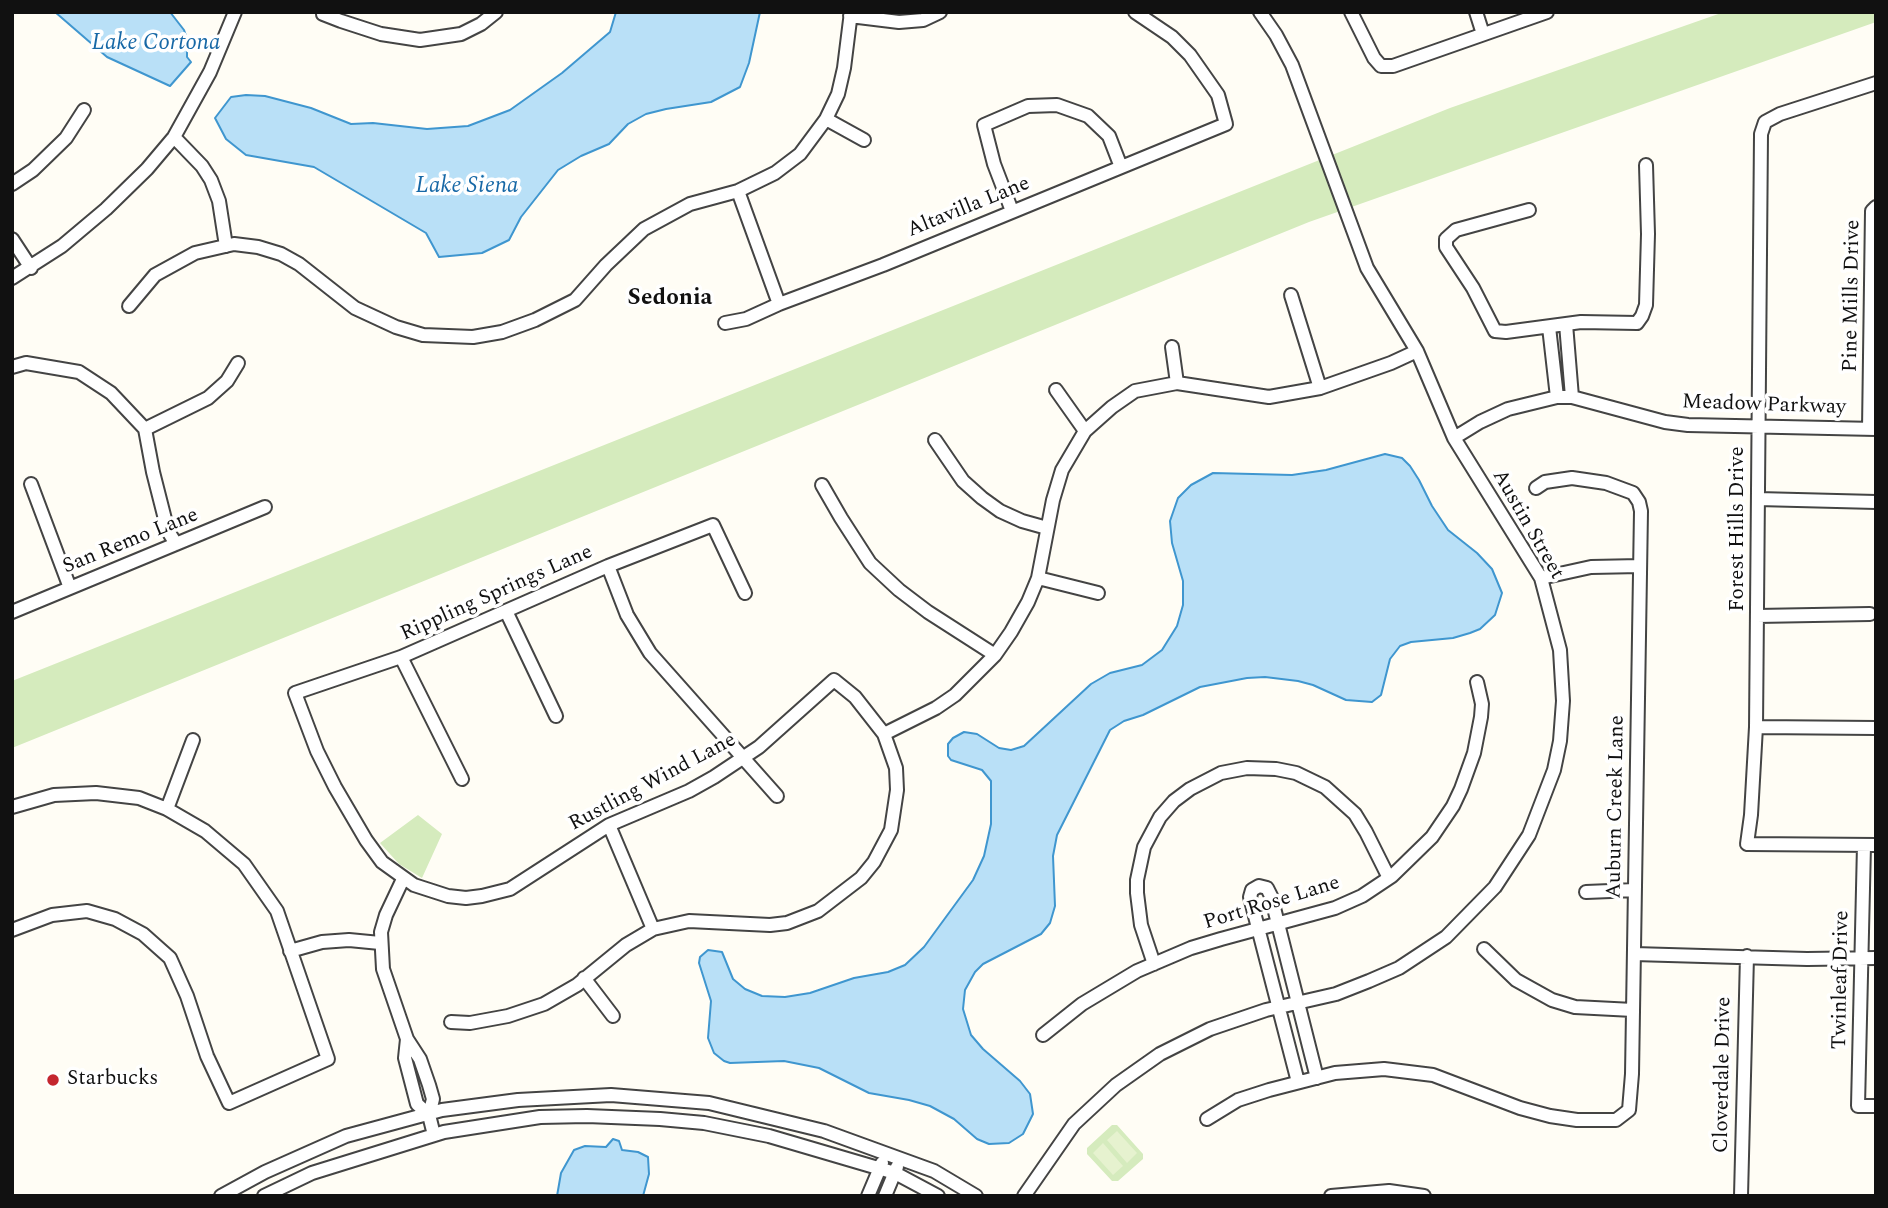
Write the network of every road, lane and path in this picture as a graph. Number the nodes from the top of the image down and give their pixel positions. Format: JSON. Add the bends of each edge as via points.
{"nodes":[{"id":1,"x":235,"y":12,"type":"edge"},
{"id":2,"x":496,"y":12,"type":"edge"},
{"id":3,"x":940,"y":12,"type":"edge"},
{"id":4,"x":1135,"y":12,"type":"edge"},
{"id":5,"x":1260,"y":12,"type":"edge"},
{"id":6,"x":1351,"y":12,"type":"edge"},
{"id":7,"x":1476,"y":12,"type":"edge"},
{"id":8,"x":1547,"y":12,"type":"edge"},
{"id":9,"x":323,"y":13,"type":"edge"},
{"id":10,"x":850,"y":14,"type":"edge"},
{"id":11,"x":1483,"y":34,"type":"junction"},
{"id":12,"x":1876,"y":83,"type":"edge"},
{"id":13,"x":84,"y":110,"type":"dead end"},
{"id":14,"x":826,"y":120,"type":"junction"},
{"id":15,"x":174,"y":137,"type":"junction"},
{"id":16,"x":864,"y":140,"type":"dead end"},
{"id":17,"x":1646,"y":165,"type":"dead end"},
{"id":18,"x":1121,"y":167,"type":"junction"},
{"id":19,"x":12,"y":184,"type":"edge"},
{"id":20,"x":738,"y":191,"type":"junction"},
{"id":21,"x":1876,"y":207,"type":"edge"},
{"id":22,"x":1529,"y":210,"type":"dead end"},
{"id":23,"x":1012,"y":211,"type":"junction"},
{"id":24,"x":12,"y":239,"type":"edge"},
{"id":25,"x":226,"y":246,"type":"junction"},
{"id":26,"x":31,"y":268,"type":"junction"},
{"id":27,"x":12,"y":278,"type":"edge"},
{"id":28,"x":1291,"y":295,"type":"dead end"},
{"id":29,"x":779,"y":304,"type":"junction"},
{"id":30,"x":129,"y":306,"type":"dead end"},
{"id":31,"x":725,"y":323,"type":"dead end"},
{"id":32,"x":1566,"y":324,"type":"junction"},
{"id":33,"x":1549,"y":327,"type":"junction"},
{"id":34,"x":1172,"y":347,"type":"dead end"},
{"id":35,"x":1417,"y":351,"type":"junction"},
{"id":36,"x":238,"y":363,"type":"dead end"},
{"id":37,"x":12,"y":367,"type":"edge"},
{"id":38,"x":1177,"y":383,"type":"junction"},
{"id":39,"x":1320,"y":388,"type":"junction"},
{"id":40,"x":1056,"y":390,"type":"dead end"},
{"id":41,"x":1557,"y":397,"type":"junction"},
{"id":42,"x":1572,"y":397,"type":"junction"},
{"id":43,"x":1759,"y":426,"type":"junction"},
{"id":44,"x":145,"y":429,"type":"junction"},
{"id":45,"x":1873,"y":429,"type":"edge"},
{"id":46,"x":1085,"y":431,"type":"junction"},
{"id":47,"x":1454,"y":438,"type":"junction"},
{"id":48,"x":935,"y":440,"type":"dead end"},
{"id":49,"x":31,"y":484,"type":"dead end"},
{"id":50,"x":822,"y":485,"type":"dead end"},
{"id":51,"x":1536,"y":488,"type":"dead end"},
{"id":52,"x":1758,"y":499,"type":"junction"},
{"id":53,"x":1876,"y":502,"type":"edge"},
{"id":54,"x":265,"y":508,"type":"dead end"},
{"id":55,"x":1047,"y":528,"type":"junction"},
{"id":56,"x":176,"y":544,"type":"junction"},
{"id":57,"x":608,"y":566,"type":"junction"},
{"id":58,"x":1640,"y":566,"type":"junction"},
{"id":59,"x":1038,"y":578,"type":"junction"},
{"id":60,"x":1541,"y":578,"type":"junction"},
{"id":61,"x":70,"y":588,"type":"junction"},
{"id":62,"x":744,"y":593,"type":"dead end"},
{"id":63,"x":1098,"y":593,"type":"dead end"},
{"id":64,"x":506,"y":611,"type":"junction"},
{"id":65,"x":12,"y":612,"type":"edge"},
{"id":66,"x":1870,"y":614,"type":"dead end"},
{"id":67,"x":1757,"y":616,"type":"junction"},
{"id":68,"x":995,"y":655,"type":"junction"},
{"id":69,"x":401,"y":657,"type":"junction"},
{"id":70,"x":1478,"y":682,"type":"dead end"},
{"id":71,"x":295,"y":693,"type":"joint"},
{"id":72,"x":555,"y":716,"type":"dead end"},
{"id":73,"x":1756,"y":727,"type":"junction"},
{"id":74,"x":1876,"y":728,"type":"edge"},
{"id":75,"x":884,"y":734,"type":"junction"},
{"id":76,"x":193,"y":740,"type":"dead end"},
{"id":77,"x":744,"y":758,"type":"junction"},
{"id":78,"x":462,"y":779,"type":"dead end"},
{"id":79,"x":777,"y":796,"type":"dead end"},
{"id":80,"x":12,"y":807,"type":"edge"},
{"id":81,"x":167,"y":808,"type":"junction"},
{"id":82,"x":609,"y":825,"type":"junction"},
{"id":83,"x":1870,"y":845,"type":"edge"},
{"id":84,"x":1389,"y":878,"type":"junction"},
{"id":85,"x":403,"y":879,"type":"junction"},
{"id":86,"x":1635,"y":890,"type":"junction"},
{"id":87,"x":1586,"y":891,"type":"dead end"},
{"id":88,"x":1278,"y":924,"type":"junction"},
{"id":89,"x":653,"y":929,"type":"junction"},
{"id":90,"x":1259,"y":929,"type":"junction"},
{"id":91,"x":12,"y":930,"type":"edge"},
{"id":92,"x":380,"y":943,"type":"junction"},
{"id":93,"x":1484,"y":950,"type":"dead end"},
{"id":94,"x":290,"y":951,"type":"junction"},
{"id":95,"x":1634,"y":954,"type":"junction"},
{"id":96,"x":1747,"y":956,"type":"junction"},
{"id":97,"x":1862,"y":957,"type":"junction"},
{"id":98,"x":1876,"y":958,"type":"edge"},
{"id":99,"x":1154,"y":964,"type":"junction"},
{"id":100,"x":584,"y":978,"type":"junction"},
{"id":101,"x":1297,"y":1003,"type":"junction"},
{"id":102,"x":1280,"y":1007,"type":"junction"},
{"id":103,"x":1633,"y":1010,"type":"junction"},
{"id":104,"x":614,"y":1016,"type":"dead end"},
{"id":105,"x":451,"y":1022,"type":"dead end"},
{"id":106,"x":1043,"y":1035,"type":"dead end"},
{"id":107,"x":1317,"y":1078,"type":"junction"},
{"id":108,"x":1298,"y":1082,"type":"junction"},
{"id":109,"x":1872,"y":1106,"type":"edge"},
{"id":110,"x":429,"y":1115,"type":"junction"},
{"id":111,"x":1207,"y":1119,"type":"dead end"},
{"id":112,"x":434,"y":1135,"type":"junction"},
{"id":113,"x":886,"y":1153,"type":"junction"},
{"id":114,"x":900,"y":1159,"type":"junction"},
{"id":115,"x":880,"y":1168,"type":"junction"},
{"id":116,"x":895,"y":1173,"type":"junction"},
{"id":117,"x":222,"y":1196,"type":"edge"},
{"id":118,"x":264,"y":1196,"type":"edge"},
{"id":119,"x":868,"y":1196,"type":"edge"},
{"id":120,"x":885,"y":1196,"type":"edge"},
{"id":121,"x":938,"y":1196,"type":"edge"},
{"id":122,"x":976,"y":1196,"type":"edge"},
{"id":123,"x":1024,"y":1196,"type":"edge"},
{"id":124,"x":1331,"y":1196,"type":"edge"},
{"id":125,"x":1424,"y":1196,"type":"edge"},
{"id":126,"x":1741,"y":1196,"type":"edge"}],
"edges":[{"from":1,"to":15,"type":"street","via":[[210,72]]},
{"from":2,"to":9,"type":"street","via":[[461,34],[420,40],[381,34]]},
{"from":3,"to":10,"type":"street","via":[[899,22]]},
{"from":4,"to":18,"type":"street","name":"Altavilla Lane","via":[[1190,55],[1219,95],[1226,124]]},
{"from":5,"to":35,"type":"street","name":"Austin Street","via":[[1292,65],[1367,268]]},
{"from":6,"to":11,"type":"street","via":[[1381,66],[1393,66]]},
{"from":7,"to":11,"type":"street"},
{"from":8,"to":11,"type":"street"},
{"from":10,"to":14,"type":"street","via":[[845,68]]},
{"from":12,"to":43,"type":"street","name":"Forest Hills Drive","via":[[1765,122],[1761,134]]},
{"from":13,"to":19,"type":"street","via":[[66,138]]},
{"from":14,"to":16,"type":"street"},
{"from":14,"to":20,"type":"street","via":[[800,154],[775,173]]},
{"from":15,"to":25,"type":"street","via":[[211,180]]},
{"from":15,"to":26,"type":"street","via":[[120,196]]},
{"from":17,"to":32,"type":"street","via":[[1643,316],[1637,323]]},
{"from":18,"to":23,"type":"street","name":"Altavilla Lane"},
{"from":18,"to":23,"type":"street","via":[[1109,136],[1088,116],[1057,104],[1028,106],[984,125],[993,164]]},
{"from":20,"to":25,"type":"street","via":[[690,204],[644,229],[575,300],[536,320],[473,337],[423,335],[396,327],[355,308],[281,254],[258,247]]},
{"from":20,"to":29,"type":"street"},
{"from":21,"to":45,"type":"street","name":"Pine Mills Drive","via":[[1872,211]]},
{"from":22,"to":33,"type":"street","via":[[1456,230],[1446,239],[1446,247],[1495,331]]},
{"from":23,"to":29,"type":"street","name":"Altavilla Lane"},
{"from":24,"to":26,"type":"street"},
{"from":25,"to":30,"type":"street","via":[[195,253],[155,275]]},
{"from":26,"to":27,"type":"street"},
{"from":28,"to":39,"type":"street"},
{"from":29,"to":31,"type":"street","name":"Altavilla Lane"},
{"from":32,"to":33,"type":"street"},
{"from":32,"to":42,"type":"street"},
{"from":33,"to":41,"type":"street"},
{"from":34,"to":38,"type":"street"},
{"from":35,"to":39,"type":"street"},
{"from":35,"to":47,"type":"street","name":"Austin Street"},
{"from":36,"to":44,"type":"street","via":[[208,398]]},
{"from":37,"to":44,"type":"street","via":[[26,363],[79,372],[111,393]]},
{"from":38,"to":39,"type":"street","via":[[1269,397]]},
{"from":38,"to":46,"type":"street","via":[[1135,391]]},
{"from":40,"to":46,"type":"street"},
{"from":41,"to":42,"type":"street","name":"Meadow Parkway"},
{"from":41,"to":47,"type":"street","name":"Meadow Parkway","via":[[1508,409]]},
{"from":42,"to":43,"type":"street","name":"Meadow Parkway","via":[[1665,422]]},
{"from":43,"to":45,"type":"street","name":"Meadow Parkway"},
{"from":43,"to":52,"type":"street","name":"Forest Hills Drive"},
{"from":44,"to":56,"type":"street","via":[[168,531]]},
{"from":46,"to":55,"type":"street","via":[[1062,470]]},
{"from":47,"to":60,"type":"street","name":"Austin Street"},
{"from":48,"to":55,"type":"street","via":[[963,481],[982,498],[1000,511]]},
{"from":49,"to":61,"type":"street"},
{"from":50,"to":68,"type":"street","via":[[870,563],[928,612]]},
{"from":51,"to":58,"type":"street","name":"Auburn Creek Lane","via":[[1556,479],[1584,478],[1636,496],[1641,510]]},
{"from":52,"to":53,"type":"street"},
{"from":52,"to":67,"type":"street","name":"Forest Hills Drive"},
{"from":54,"to":56,"type":"street","name":"San Remo Lane"},
{"from":55,"to":59,"type":"street"},
{"from":56,"to":61,"type":"street","name":"San Remo Lane"},
{"from":57,"to":62,"type":"street","name":"Rippling Springs Lane","via":[[713,525]]},
{"from":57,"to":64,"type":"street","name":"Rippling Springs Lane"},
{"from":57,"to":77,"type":"street","via":[[627,615],[650,653]]},
{"from":58,"to":60,"type":"street","via":[[1591,567]]},
{"from":58,"to":86,"type":"street","name":"Auburn Creek Lane"},
{"from":59,"to":63,"type":"street"},
{"from":59,"to":68,"type":"street","via":[[1012,632]]},
{"from":60,"to":101,"type":"street","name":"Austin Street","via":[[1560,650],[1563,701],[1554,770],[1529,835],[1495,887],[1446,937],[1399,968],[1336,994]]},
{"from":61,"to":65,"type":"street","name":"San Remo Lane"},
{"from":64,"to":69,"type":"street","name":"Rippling Springs Lane"},
{"from":64,"to":72,"type":"street"},
{"from":66,"to":67,"type":"street"},
{"from":67,"to":73,"type":"street","name":"Forest Hills Drive"},
{"from":68,"to":75,"type":"street","via":[[955,695]]},
{"from":69,"to":71,"type":"street","name":"Rippling Springs Lane"},
{"from":69,"to":78,"type":"street"},
{"from":70,"to":84,"type":"street","name":"Port Rose Lane","via":[[1481,717],[1457,798],[1433,837]]},
{"from":71,"to":85,"type":"street","name":"Rustling Wind Lane","via":[[317,751],[351,816],[382,862]]},
{"from":73,"to":74,"type":"street"},
{"from":73,"to":83,"type":"street","name":"Forest Hills Drive","via":[[1746,844]]},
{"from":75,"to":77,"type":"street","name":"Rustling Wind Lane","via":[[855,696],[834,680]]},
{"from":75,"to":89,"type":"street","via":[[895,768],[895,812],[883,847],[853,885],[818,911],[788,923],[689,921]]},
{"from":76,"to":81,"type":"street"},
{"from":77,"to":79,"type":"street"},
{"from":77,"to":82,"type":"street","name":"Rustling Wind Lane","via":[[689,790]]},
{"from":80,"to":81,"type":"street","via":[[54,795],[96,793]]},
{"from":81,"to":94,"type":"street","via":[[205,831],[244,864],[276,911]]},
{"from":82,"to":85,"type":"street","name":"Rustling Wind Lane","via":[[499,893],[448,896]]},
{"from":82,"to":89,"type":"street"},
{"from":83,"to":97,"type":"street","name":"Twinleaf Drive"},
{"from":84,"to":88,"type":"street","name":"Port Rose Lane","via":[[1335,908]]},
{"from":84,"to":99,"type":"street","via":[[1355,814],[1325,787],[1296,773],[1269,768],[1221,774],[1174,801],[1144,847],[1137,893],[1141,925]]},
{"from":85,"to":92,"type":"street","via":[[386,915]]},
{"from":86,"to":87,"type":"street"},
{"from":86,"to":95,"type":"street","name":"Auburn Creek Lane"},
{"from":88,"to":90,"type":"street","name":"Port Rose Lane"},
{"from":88,"to":90,"type":"street","via":[[1269,891],[1259,886],[1250,897]]},
{"from":88,"to":101,"type":"street"},
{"from":89,"to":100,"type":"street"},
{"from":90,"to":99,"type":"street","name":"Port Rose Lane"},
{"from":90,"to":102,"type":"street"},
{"from":91,"to":94,"type":"street","via":[[52,915],[87,911],[116,919],[143,934],[170,958],[229,1103],[328,1059]]},
{"from":92,"to":94,"type":"street","via":[[335,941]]},
{"from":92,"to":110,"type":"street","via":[[387,987],[407,1039],[421,1059],[433,1099]]},
{"from":93,"to":103,"type":"street","via":[[1516,980],[1552,1000],[1575,1007]]},
{"from":95,"to":96,"type":"street"},
{"from":95,"to":103,"type":"street","name":"Auburn Creek Lane"},
{"from":96,"to":97,"type":"street"},
{"from":96,"to":126,"type":"street","name":"Cloverdale Drive"},
{"from":97,"to":98,"type":"street"},
{"from":97,"to":109,"type":"street","name":"Twinleaf Drive","via":[[1858,1106]]},
{"from":99,"to":106,"type":"street","name":"Port Rose Lane","via":[[1097,994]]},
{"from":100,"to":104,"type":"street"},
{"from":100,"to":105,"type":"street","via":[[528,1011],[470,1023]]},
{"from":101,"to":102,"type":"street","name":"Austin Street"},
{"from":101,"to":107,"type":"street"},
{"from":102,"to":108,"type":"street"},
{"from":102,"to":123,"type":"street","name":"Austin Street","via":[[1210,1029],[1160,1054],[1116,1085],[1074,1124]]},
{"from":103,"to":107,"type":"street","name":"Auburn Creek Lane","via":[[1631,1102],[1616,1120],[1550,1116],[1433,1075],[1399,1069],[1364,1069]]},
{"from":107,"to":108,"type":"street"},
{"from":108,"to":111,"type":"street","via":[[1238,1100]]},
{"from":110,"to":112,"type":"street"},
{"from":110,"to":113,"type":"street","via":[[518,1100],[611,1095],[709,1103],[824,1131]]},
{"from":110,"to":117,"type":"street","via":[[346,1136]]},
{"from":112,"to":115,"type":"street","via":[[540,1118],[660,1119],[769,1136]]},
{"from":112,"to":118,"type":"street","via":[[312,1173]]},
{"from":113,"to":114,"type":"street"},
{"from":113,"to":115,"type":"street"},
{"from":114,"to":116,"type":"street"},
{"from":114,"to":122,"type":"street","via":[[934,1171]]},
{"from":115,"to":116,"type":"street"},
{"from":115,"to":119,"type":"street"},
{"from":116,"to":120,"type":"street"},
{"from":116,"to":121,"type":"street"},
{"from":124,"to":125,"type":"street","via":[[1389,1191]]}]}
